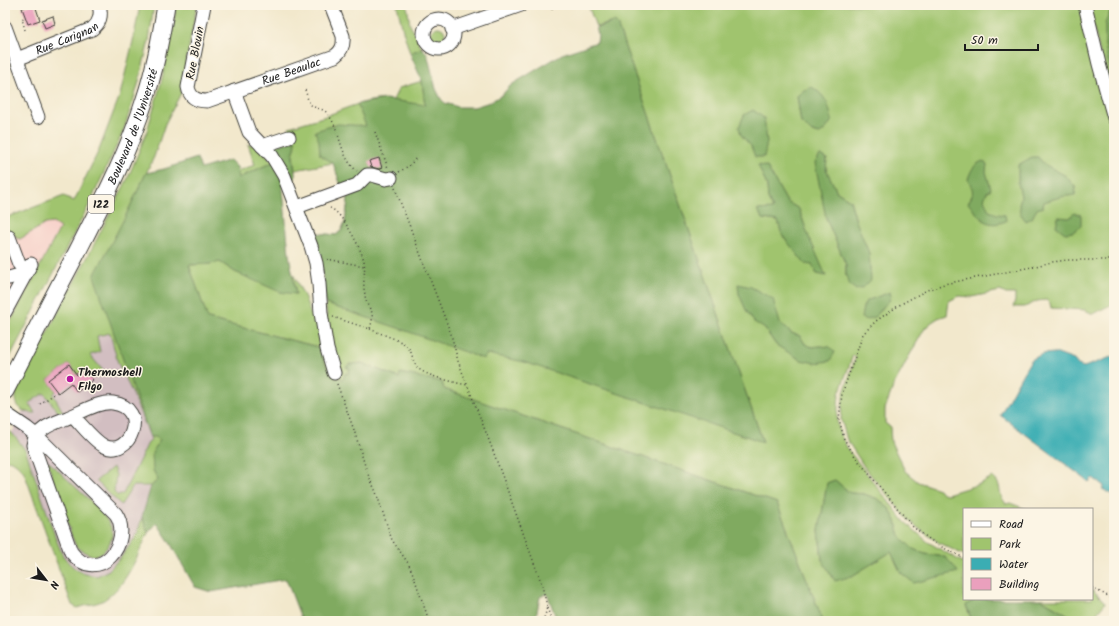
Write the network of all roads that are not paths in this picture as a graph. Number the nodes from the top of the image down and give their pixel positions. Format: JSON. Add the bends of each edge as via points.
{"nodes":[{"id":1,"x":99,"y":5,"type":"edge"},
{"id":2,"x":166,"y":5,"type":"edge"},
{"id":3,"x":204,"y":5,"type":"edge"},
{"id":4,"x":332,"y":5,"type":"edge"},
{"id":5,"x":521,"y":5,"type":"edge"},
{"id":6,"x":1084,"y":5,"type":"edge"},
{"id":7,"x":5,"y":27,"type":"edge"},
{"id":8,"x":452,"y":29,"type":"dead end"},
{"id":9,"x":17,"y":59,"type":"junction"},
{"id":10,"x":234,"y":92,"type":"junction"},
{"id":11,"x":194,"y":98,"type":"joint"},
{"id":12,"x":38,"y":117,"type":"dead end"},
{"id":13,"x":1114,"y":118,"type":"edge"},
{"id":14,"x":289,"y":137,"type":"dead end"},
{"id":15,"x":262,"y":146,"type":"junction"},
{"id":16,"x":391,"y":178,"type":"road end"},
{"id":17,"x":296,"y":207,"type":"junction"},
{"id":18,"x":9,"y":237,"type":"dead end"},
{"id":19,"x":27,"y":271,"type":"junction"},
{"id":20,"x":9,"y":278,"type":"dead end"},
{"id":21,"x":5,"y":312,"type":"edge"},
{"id":22,"x":334,"y":373,"type":"road end"},
{"id":23,"x":6,"y":386,"type":"edge"},
{"id":24,"x":5,"y":413,"type":"edge"},
{"id":25,"x":73,"y":416,"type":"dead end"},
{"id":26,"x":37,"y":436,"type":"junction"}],
"edges":[{"from":1,"to":9,"type":"street","name":"Rue Carignan","via":[[101,17],[92,30]]},
{"from":2,"to":23,"type":"main road","name":"Boulevard de l'Université","number":"122","via":[[150,82],[122,161],[96,216]]},
{"from":3,"to":11,"type":"street","name":"Rue Blouin","via":[[188,87]]},
{"from":4,"to":10,"type":"street","name":"Rue Beaulac","via":[[343,36],[343,46],[339,54]]},
{"from":5,"to":8,"type":"street"},
{"from":6,"to":13,"type":"street"},
{"from":7,"to":9,"type":"street"},
{"from":9,"to":12,"type":"street"},
{"from":10,"to":11,"type":"street","name":"Rue Beaulac","via":[[207,101]]},
{"from":10,"to":15,"type":"street","via":[[247,129]]},
{"from":14,"to":15,"type":"street"},
{"from":15,"to":17,"type":"street","via":[[281,171]]},
{"from":16,"to":17,"type":"street","via":[[367,175],[357,185]]},
{"from":17,"to":22,"type":"street","via":[[314,257],[327,349]]},
{"from":18,"to":19,"type":"street","via":[[19,264]]},
{"from":19,"to":20,"type":"street"},
{"from":19,"to":21,"type":"street"},
{"from":24,"to":26,"type":"street"},
{"from":25,"to":26,"type":"street","via":[[54,422]]},
{"from":26,"to":26,"type":"street","via":[[120,519],[122,527],[119,543],[103,563],[87,565],[71,552],[33,445]]}]}
